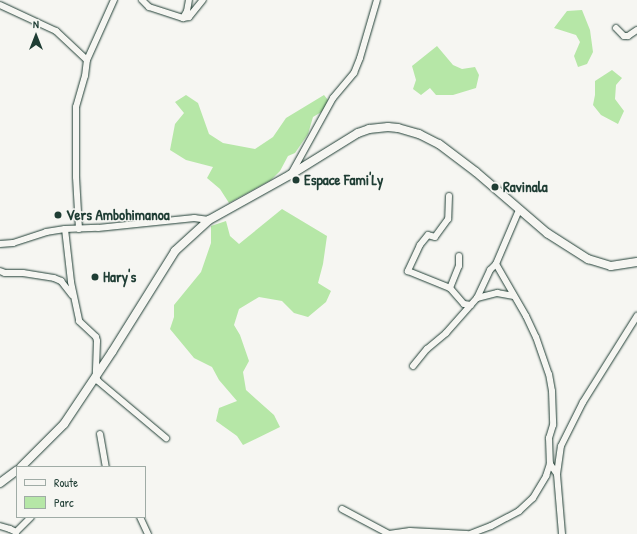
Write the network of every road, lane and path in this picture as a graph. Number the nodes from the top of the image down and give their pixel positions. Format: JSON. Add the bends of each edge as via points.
{"nodes":[{"id":1,"x":114,"y":0,"type":"edge"},
{"id":2,"x":142,"y":0,"type":"edge"},
{"id":3,"x":189,"y":0,"type":"edge"},
{"id":4,"x":203,"y":0,"type":"edge"},
{"id":5,"x":377,"y":0,"type":"edge"},
{"id":6,"x":0,"y":6,"type":"edge"},
{"id":7,"x":183,"y":18,"type":"junction"},
{"id":8,"x":616,"y":28,"type":"dead end"},
{"id":9,"x":637,"y":30,"type":"edge"},
{"id":10,"x":87,"y":60,"type":"junction"},
{"id":11,"x":290,"y":175,"type":"junction"},
{"id":12,"x":449,"y":196,"type":"dead end"},
{"id":13,"x":519,"y":210,"type":"junction"},
{"id":14,"x":209,"y":220,"type":"junction"},
{"id":15,"x":65,"y":229,"type":"junction"},
{"id":16,"x":79,"y":229,"type":"junction"},
{"id":17,"x":0,"y":244,"type":"edge"},
{"id":18,"x":459,"y":256,"type":"dead end"},
{"id":19,"x":637,"y":262,"type":"edge"},
{"id":20,"x":496,"y":264,"type":"junction"},
{"id":21,"x":0,"y":271,"type":"edge"},
{"id":22,"x":450,"y":288,"type":"junction"},
{"id":23,"x":514,"y":296,"type":"junction"},
{"id":24,"x":74,"y":298,"type":"junction"},
{"id":25,"x":477,"y":298,"type":"junction"},
{"id":26,"x":471,"y":305,"type":"junction"},
{"id":27,"x":637,"y":316,"type":"edge"},
{"id":28,"x":414,"y":366,"type":"dead end"},
{"id":29,"x":96,"y":377,"type":"junction"},
{"id":30,"x":100,"y":434,"type":"dead end"},
{"id":31,"x":166,"y":438,"type":"dead end"},
{"id":32,"x":550,"y":464,"type":"junction"},
{"id":33,"x":22,"y":466,"type":"edge"},
{"id":34,"x":106,"y":466,"type":"edge"},
{"id":35,"x":16,"y":471,"type":"edge"},
{"id":36,"x":557,"y":474,"type":"junction"},
{"id":37,"x":0,"y":483,"type":"edge"},
{"id":38,"x":342,"y":509,"type":"dead end"},
{"id":39,"x":30,"y":518,"type":"edge"},
{"id":40,"x":140,"y":518,"type":"edge"},
{"id":41,"x":0,"y":526,"type":"edge"},
{"id":42,"x":148,"y":534,"type":"edge"},
{"id":43,"x":466,"y":534,"type":"edge"},
{"id":44,"x":470,"y":534,"type":"edge"},
{"id":45,"x":562,"y":534,"type":"edge"}],
"edges":[{"from":1,"to":10,"type":"street"},
{"from":2,"to":7,"type":"street","via":[[149,7]]},
{"from":3,"to":7,"type":"street"},
{"from":4,"to":7,"type":"street","via":[[189,17]]},
{"from":5,"to":11,"type":"street","via":[[354,74],[333,98]]},
{"from":6,"to":10,"type":"street","via":[[56,31]]},
{"from":8,"to":9,"type":"street","via":[[624,36]]},
{"from":10,"to":16,"type":"street","via":[[76,107]]},
{"from":11,"to":13,"type":"main road","via":[[358,133],[378,127],[394,127],[419,134],[448,150]]},
{"from":11,"to":14,"type":"main road"},
{"from":12,"to":22,"type":"street","via":[[448,219],[435,238],[428,235],[420,245],[408,271]]},
{"from":13,"to":19,"type":"main road","via":[[547,233],[588,259],[612,266]]},
{"from":13,"to":20,"type":"street"},
{"from":14,"to":16,"type":"street","via":[[194,218]]},
{"from":14,"to":29,"type":"main road","via":[[175,251]]},
{"from":15,"to":16,"type":"street"},
{"from":15,"to":17,"type":"street"},
{"from":15,"to":24,"type":"street"},
{"from":18,"to":22,"type":"street","via":[[459,266]]},
{"from":20,"to":23,"type":"street"},
{"from":20,"to":25,"type":"street","via":[[490,270]]},
{"from":21,"to":24,"type":"street","via":[[54,278],[60,281]]},
{"from":22,"to":26,"type":"street","via":[[464,304]]},
{"from":23,"to":25,"type":"street","via":[[496,294]]},
{"from":23,"to":32,"type":"street","via":[[536,337],[549,374],[553,425],[549,438]]},
{"from":24,"to":29,"type":"street","via":[[80,324],[98,341]]},
{"from":25,"to":26,"type":"street"},
{"from":26,"to":28,"type":"street","via":[[427,349]]},
{"from":27,"to":36,"type":"street","via":[[587,396],[561,446]]},
{"from":29,"to":31,"type":"street"},
{"from":29,"to":33,"type":"main road","via":[[64,424]]},
{"from":30,"to":34,"type":"street"},
{"from":32,"to":36,"type":"street"},
{"from":32,"to":44,"type":"street","via":[[533,498],[519,511]]},
{"from":35,"to":37,"type":"main road"},
{"from":36,"to":45,"type":"street"},
{"from":38,"to":43,"type":"street","via":[[389,534],[410,531]]},
{"from":39,"to":41,"type":"street","via":[[16,532]]},
{"from":40,"to":42,"type":"street"}]}
